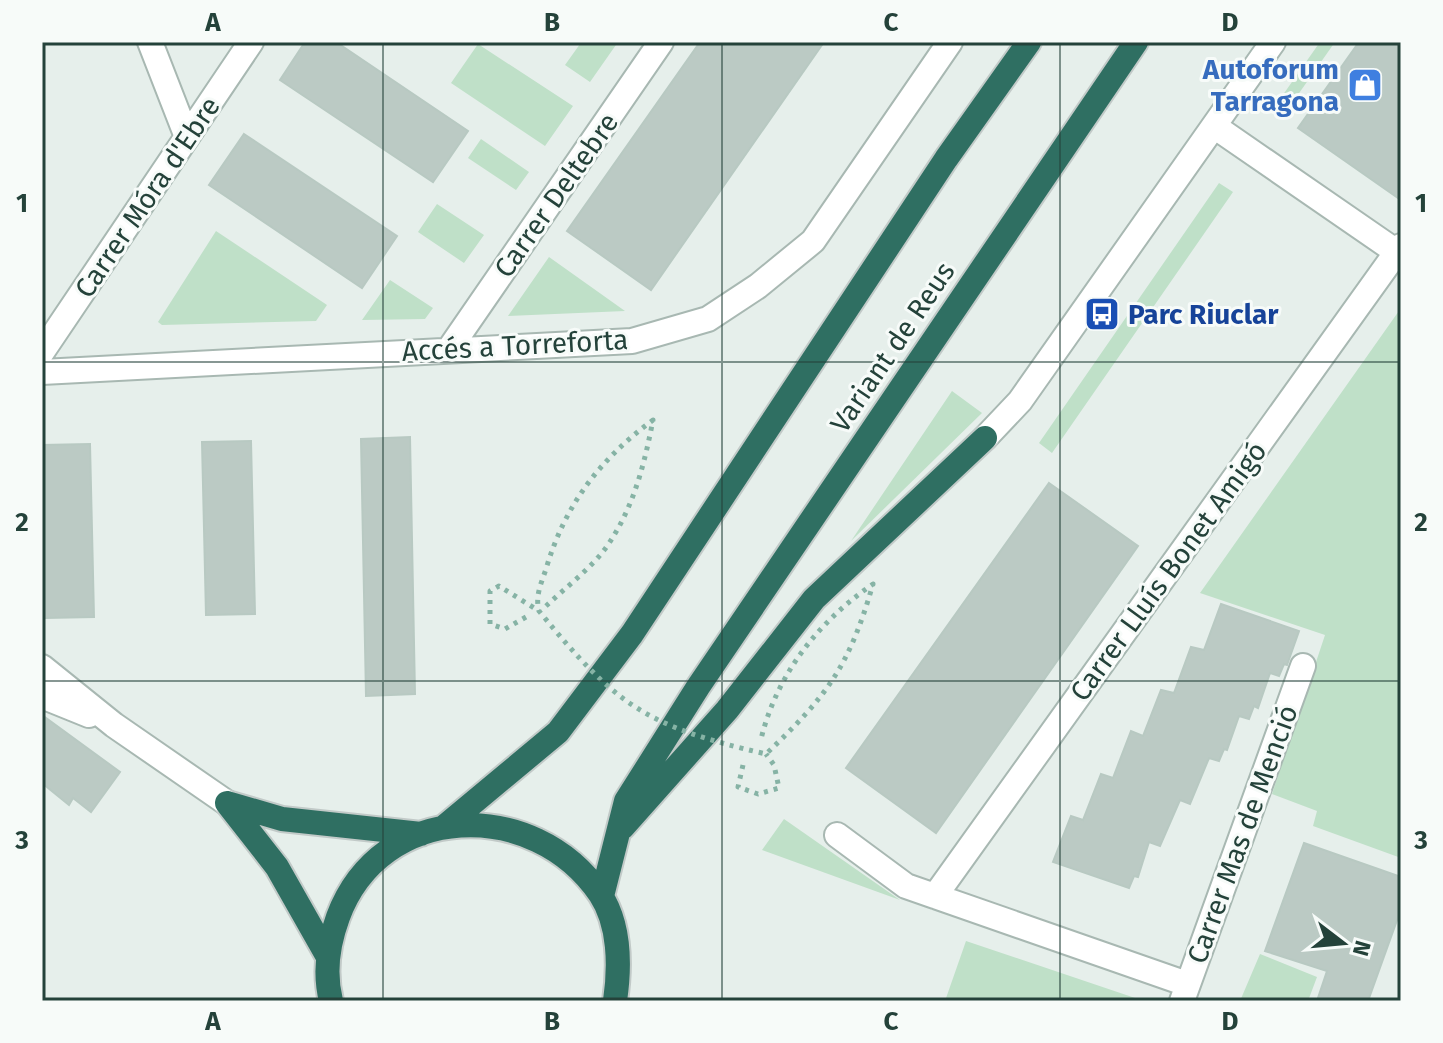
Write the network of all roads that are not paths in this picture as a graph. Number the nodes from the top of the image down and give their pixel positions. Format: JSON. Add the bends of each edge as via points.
{"nodes":[{"id":1,"x":150,"y":42,"type":"edge"},
{"id":2,"x":251,"y":42,"type":"edge"},
{"id":3,"x":661,"y":42,"type":"edge"},
{"id":4,"x":950,"y":42,"type":"edge"},
{"id":5,"x":1014,"y":42,"type":"edge"},
{"id":6,"x":1029,"y":42,"type":"edge"},
{"id":7,"x":1136,"y":42,"type":"edge"},
{"id":8,"x":1273,"y":42,"type":"edge"},
{"id":9,"x":1214,"y":126,"type":"junction"},
{"id":10,"x":187,"y":137,"type":"junction"},
{"id":11,"x":946,"y":159,"type":"junction"},
{"id":12,"x":1400,"y":251,"type":"edge"},
{"id":13,"x":450,"y":348,"type":"junction"},
{"id":14,"x":42,"y":352,"type":"edge"},
{"id":15,"x":42,"y":372,"type":"edge"},
{"id":16,"x":985,"y":438,"type":"joint"},
{"id":17,"x":1303,"y":666,"type":"dead end"},
{"id":18,"x":42,"y":667,"type":"edge"},
{"id":19,"x":42,"y":696,"type":"edge"},
{"id":20,"x":114,"y":725,"type":"junction"},
{"id":21,"x":227,"y":803,"type":"junction"},
{"id":22,"x":444,"y":827,"type":"junction"},
{"id":23,"x":421,"y":834,"type":"junction"},
{"id":24,"x":837,"y":835,"type":"dead end"},
{"id":25,"x":614,"y":838,"type":"junction"},
{"id":26,"x":602,"y":896,"type":"junction"},
{"id":27,"x":935,"y":896,"type":"junction"},
{"id":28,"x":328,"y":957,"type":"junction"},
{"id":29,"x":1184,"y":993,"type":"edge"},
{"id":30,"x":328,"y":997,"type":"edge"},
{"id":31,"x":615,"y":1001,"type":"edge"}],
"edges":[{"from":1,"to":10,"type":"street"},
{"from":2,"to":10,"type":"street","name":"Carrer Móra d'Ebre"},
{"from":3,"to":13,"type":"street","name":"Carrer Deltebre"},
{"from":4,"to":13,"type":"street","name":"Accés a Torreforta","via":[[813,241],[708,319],[632,341]]},
{"from":5,"to":11,"type":"highway"},
{"from":6,"to":11,"type":"highway","name":"Variant de Reus"},
{"from":7,"to":25,"type":"highway","name":"Variant de Reus","via":[[698,687],[626,801]]},
{"from":8,"to":9,"type":"street"},
{"from":9,"to":12,"type":"street"},
{"from":9,"to":16,"type":"street","via":[[1020,401]]},
{"from":10,"to":14,"type":"street","name":"Carrer Móra d'Ebre"},
{"from":11,"to":22,"type":"highway","name":"Variant de Reus","via":[[632,634],[558,732]]},
{"from":12,"to":27,"type":"street","name":"Carrer Lluís Bonet Amigó"},
{"from":13,"to":15,"type":"street","name":"Accés a Torreforta"},
{"from":16,"to":25,"type":"highway","via":[[814,599],[727,710]]},
{"from":17,"to":29,"type":"street","name":"Carrer Mas de Menció"},
{"from":18,"to":20,"type":"street"},
{"from":19,"to":20,"type":"street"},
{"from":20,"to":21,"type":"street"},
{"from":21,"to":23,"type":"highway","via":[[282,819]]},
{"from":21,"to":28,"type":"highway","via":[[277,867]]},
{"from":22,"to":23,"type":"highway"},
{"from":22,"to":26,"type":"highway","via":[[493,825],[540,840],[570,861]]},
{"from":23,"to":28,"type":"highway","via":[[397,846],[357,882],[342,905]]},
{"from":24,"to":27,"type":"street","via":[[906,886]]},
{"from":25,"to":26,"type":"highway","name":"Variant de Reus"},
{"from":26,"to":31,"type":"highway","via":[[617,944]]},
{"from":27,"to":29,"type":"street"},
{"from":28,"to":30,"type":"highway"}]}
